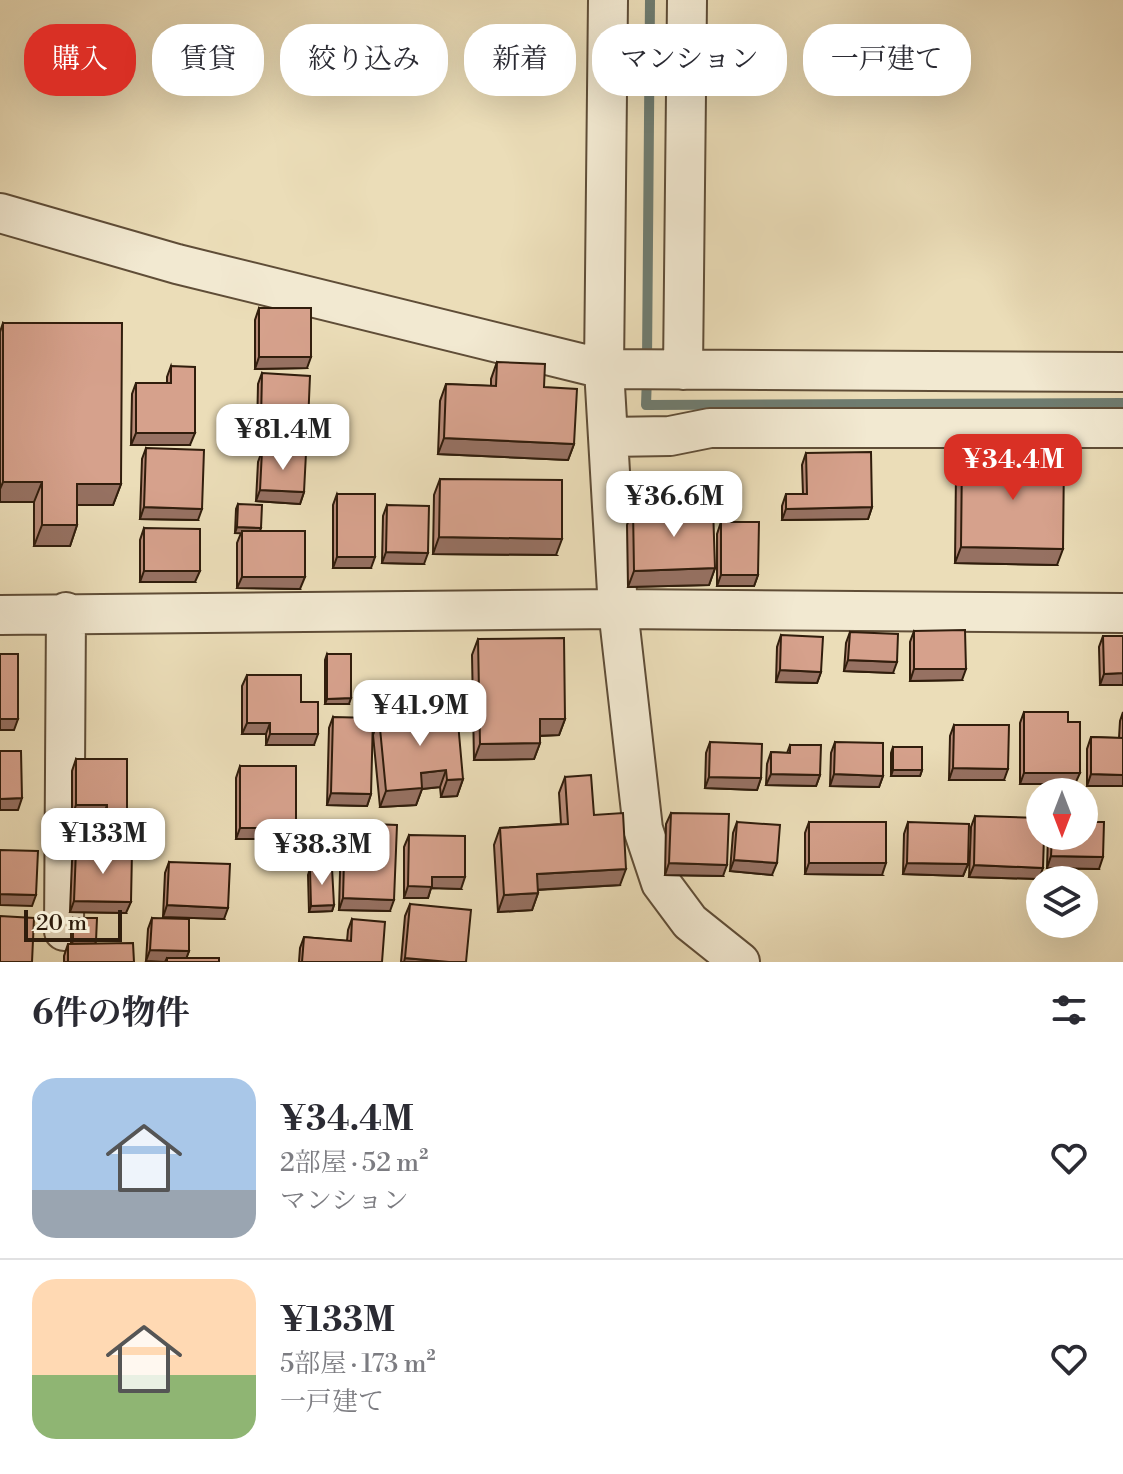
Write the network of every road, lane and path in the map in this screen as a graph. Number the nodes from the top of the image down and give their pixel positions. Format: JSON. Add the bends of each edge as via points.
{"nodes":[{"id":1,"x":608,"y":0,"type":"edge"},
{"id":2,"x":687,"y":0,"type":"edge"},
{"id":3,"x":0,"y":213,"type":"edge"},
{"id":4,"x":604,"y":369,"type":"junction"},
{"id":5,"x":683,"y":370,"type":"junction"},
{"id":6,"x":1123,"y":372,"type":"edge"},
{"id":7,"x":1123,"y":428,"type":"edge"},
{"id":8,"x":608,"y":437,"type":"junction"},
{"id":9,"x":618,"y":609,"type":"junction"},
{"id":10,"x":66,"y":612,"type":"junction"},
{"id":11,"x":1123,"y":613,"type":"edge"},
{"id":12,"x":0,"y":615,"type":"edge"},
{"id":13,"x":64,"y":931,"type":"dead end"},
{"id":14,"x":740,"y":962,"type":"edge"}],
"edges":[{"from":1,"to":4,"type":"street"},
{"from":2,"to":5,"type":"street"},
{"from":3,"to":4,"type":"street","via":[[177,264]]},
{"from":4,"to":5,"type":"street"},
{"from":4,"to":8,"type":"street"},
{"from":5,"to":6,"type":"street"},
{"from":7,"to":8,"type":"street","via":[[710,428],[670,436]]},
{"from":8,"to":9,"type":"street"},
{"from":9,"to":10,"type":"street"},
{"from":9,"to":11,"type":"street"},
{"from":9,"to":14,"type":"street","via":[[650,854],[661,883],[690,922]]},
{"from":10,"to":12,"type":"street"},
{"from":10,"to":13,"type":"street"}]}
